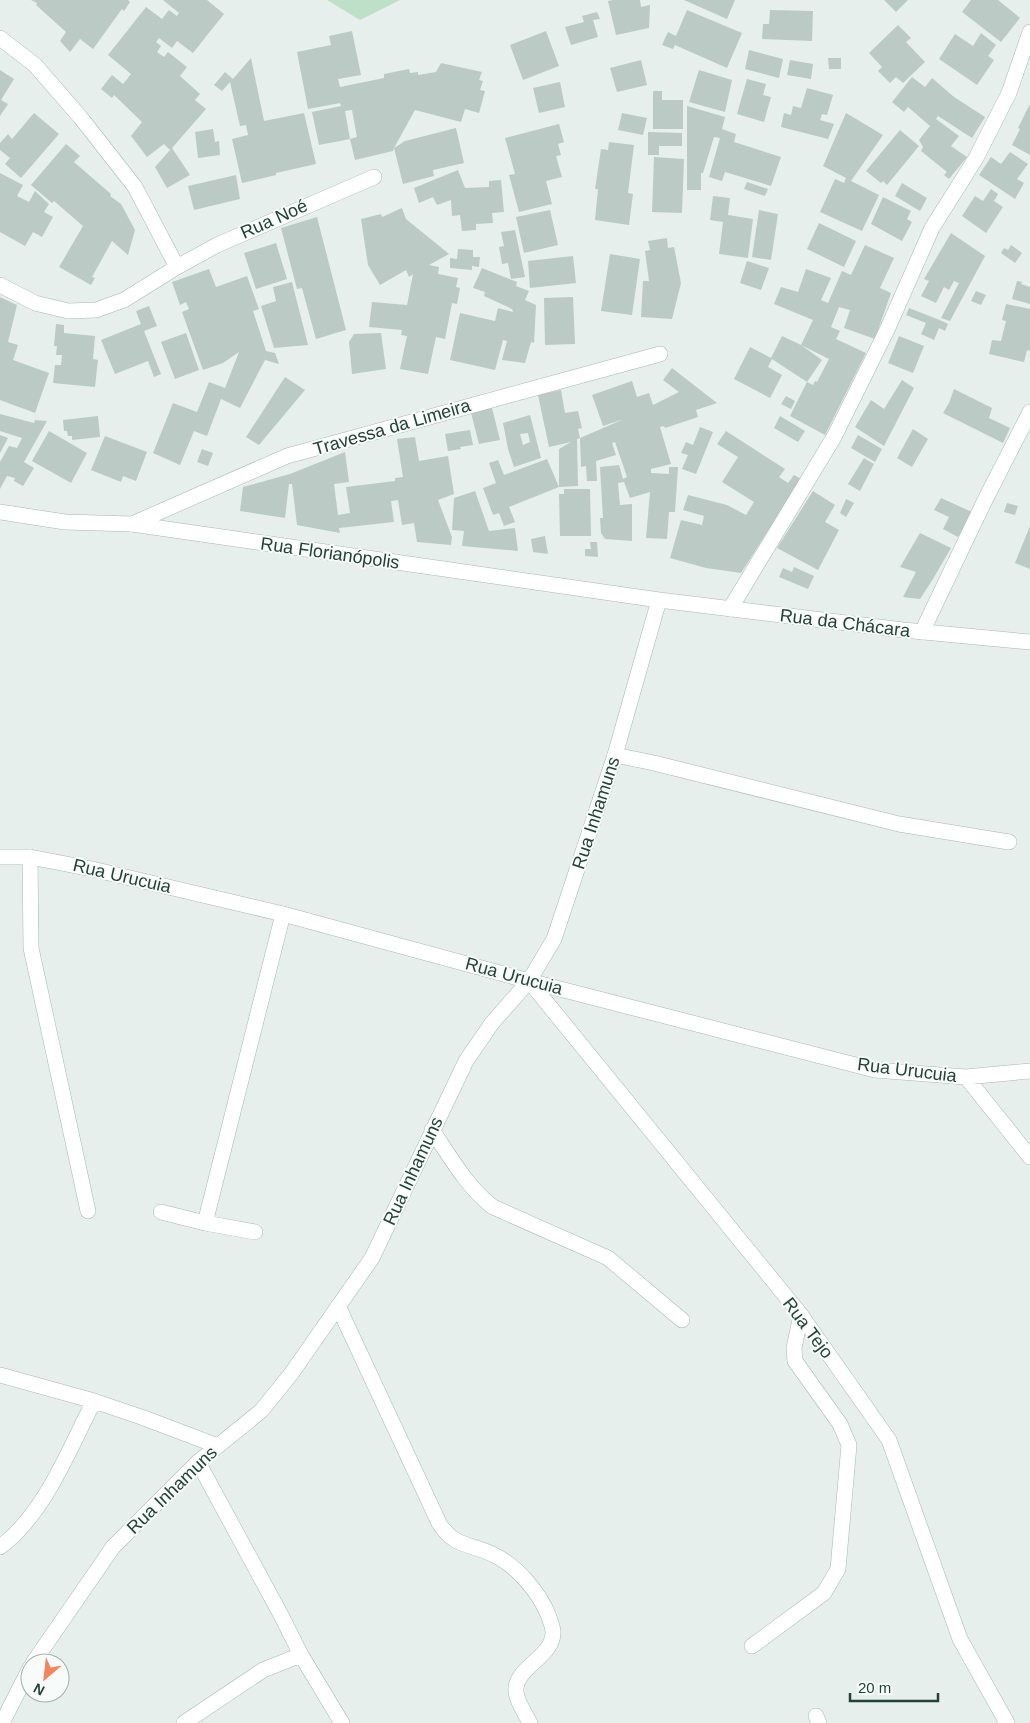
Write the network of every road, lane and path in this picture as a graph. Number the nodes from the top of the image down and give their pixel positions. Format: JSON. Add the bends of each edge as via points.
{"nodes":[{"id":1,"x":1030,"y":32,"type":"edge"},
{"id":2,"x":0,"y":38,"type":"edge"},
{"id":3,"x":374,"y":177,"type":"dead end"},
{"id":4,"x":178,"y":267,"type":"junction"},
{"id":5,"x":0,"y":285,"type":"edge"},
{"id":6,"x":660,"y":354,"type":"dead end"},
{"id":7,"x":1030,"y":412,"type":"edge"},
{"id":8,"x":0,"y":512,"type":"edge"},
{"id":9,"x":132,"y":524,"type":"junction"},
{"id":10,"x":660,"y":600,"type":"junction"},
{"id":11,"x":730,"y":609,"type":"junction"},
{"id":12,"x":922,"y":632,"type":"junction"},
{"id":13,"x":1030,"y":642,"type":"edge"},
{"id":14,"x":615,"y":755,"type":"junction"},
{"id":15,"x":1009,"y":842,"type":"dead end"},
{"id":16,"x":30,"y":856,"type":"junction"},
{"id":17,"x":0,"y":857,"type":"edge"},
{"id":18,"x":283,"y":914,"type":"junction"},
{"id":19,"x":529,"y":981,"type":"junction"},
{"id":20,"x":1030,"y":1071,"type":"edge"},
{"id":21,"x":966,"y":1077,"type":"junction"},
{"id":22,"x":432,"y":1130,"type":"junction"},
{"id":23,"x":1030,"y":1157,"type":"edge"},
{"id":24,"x":88,"y":1212,"type":"dead end"},
{"id":25,"x":161,"y":1212,"type":"dead end"},
{"id":26,"x":205,"y":1223,"type":"junction"},
{"id":27,"x":255,"y":1232,"type":"dead end"},
{"id":28,"x":338,"y":1306,"type":"junction"},
{"id":29,"x":801,"y":1315,"type":"junction"},
{"id":30,"x":682,"y":1320,"type":"dead end"},
{"id":31,"x":0,"y":1375,"type":"edge"},
{"id":32,"x":94,"y":1401,"type":"junction"},
{"id":33,"x":218,"y":1446,"type":"junction"},
{"id":34,"x":198,"y":1462,"type":"junction"},
{"id":35,"x":0,"y":1547,"type":"edge"},
{"id":36,"x":752,"y":1646,"type":"dead end"},
{"id":37,"x":40,"y":1653,"type":"edge"},
{"id":38,"x":301,"y":1655,"type":"junction"},
{"id":39,"x":20,"y":1688,"type":"edge"},
{"id":40,"x":2,"y":1723,"type":"edge"},
{"id":41,"x":184,"y":1723,"type":"edge"},
{"id":42,"x":342,"y":1723,"type":"edge"},
{"id":43,"x":530,"y":1723,"type":"edge"},
{"id":44,"x":1007,"y":1723,"type":"edge"}],
"edges":[{"from":1,"to":11,"type":"street","via":[[1009,93],[976,158],[932,228],[887,330],[834,437]]},
{"from":2,"to":4,"type":"street","via":[[35,65],[135,187]]},
{"from":3,"to":4,"type":"street","name":"Rua Noé","via":[[217,245]]},
{"from":4,"to":5,"type":"street","name":"Rua Noé","via":[[124,300],[96,310],[68,311],[35,303]]},
{"from":6,"to":9,"type":"street","name":"Travessa da Limeira","via":[[287,456]]},
{"from":7,"to":12,"type":"street"},
{"from":8,"to":9,"type":"street","name":"Rua Florianópolis","via":[[65,522]]},
{"from":9,"to":10,"type":"street","name":"Rua Florianópolis"},
{"from":10,"to":11,"type":"street","name":"Rua da Chácara"},
{"from":10,"to":14,"type":"street","name":"Rua Inhamuns"},
{"from":11,"to":12,"type":"street","name":"Rua da Chácara"},
{"from":12,"to":13,"type":"street","name":"Rua da Chácara"},
{"from":14,"to":15,"type":"street","via":[[900,824]]},
{"from":14,"to":19,"type":"street","name":"Rua Inhamuns","via":[[554,939]]},
{"from":16,"to":17,"type":"street","name":"Rua Urucuia"},
{"from":16,"to":18,"type":"street","name":"Rua Urucuia"},
{"from":16,"to":24,"type":"street","via":[[32,948]]},
{"from":18,"to":19,"type":"street","name":"Rua Urucuia"},
{"from":18,"to":26,"type":"street"},
{"from":19,"to":21,"type":"street","name":"Rua Urucuia","via":[[874,1070]]},
{"from":19,"to":22,"type":"street","name":"Rua Inhamuns","via":[[492,1023],[466,1061]]},
{"from":19,"to":29,"type":"street","name":"Rua Tejo"},
{"from":20,"to":21,"type":"street","name":"Rua Urucuia"},
{"from":21,"to":23,"type":"street"},
{"from":22,"to":28,"type":"street","name":"Rua Inhamuns","via":[[372,1258]]},
{"from":22,"to":30,"type":"street","via":[[470,1186],[494,1207],[608,1258]]},
{"from":25,"to":26,"type":"street"},
{"from":26,"to":27,"type":"street"},
{"from":28,"to":33,"type":"street","name":"Rua Inhamuns","via":[[261,1411]]},
{"from":28,"to":43,"type":"street","via":[[446,1534],[456,1542],[494,1555],[519,1573],[540,1598],[553,1631],[551,1642],[520,1677],[515,1690]]},
{"from":29,"to":36,"type":"street","via":[[794,1348],[796,1361],[840,1424],[848,1444],[838,1569],[824,1593]]},
{"from":29,"to":44,"type":"street","name":"Rua Tejo","via":[[889,1440],[960,1639]]},
{"from":31,"to":32,"type":"street"},
{"from":32,"to":33,"type":"street"},
{"from":32,"to":35,"type":"street","via":[[50,1488],[26,1522]]},
{"from":33,"to":34,"type":"street","name":"Rua Inhamuns"},
{"from":34,"to":37,"type":"street","name":"Rua Inhamuns","via":[[113,1548]]},
{"from":34,"to":38,"type":"street"},
{"from":38,"to":41,"type":"street","via":[[263,1670]]},
{"from":38,"to":42,"type":"street"},
{"from":39,"to":40,"type":"street"}]}
